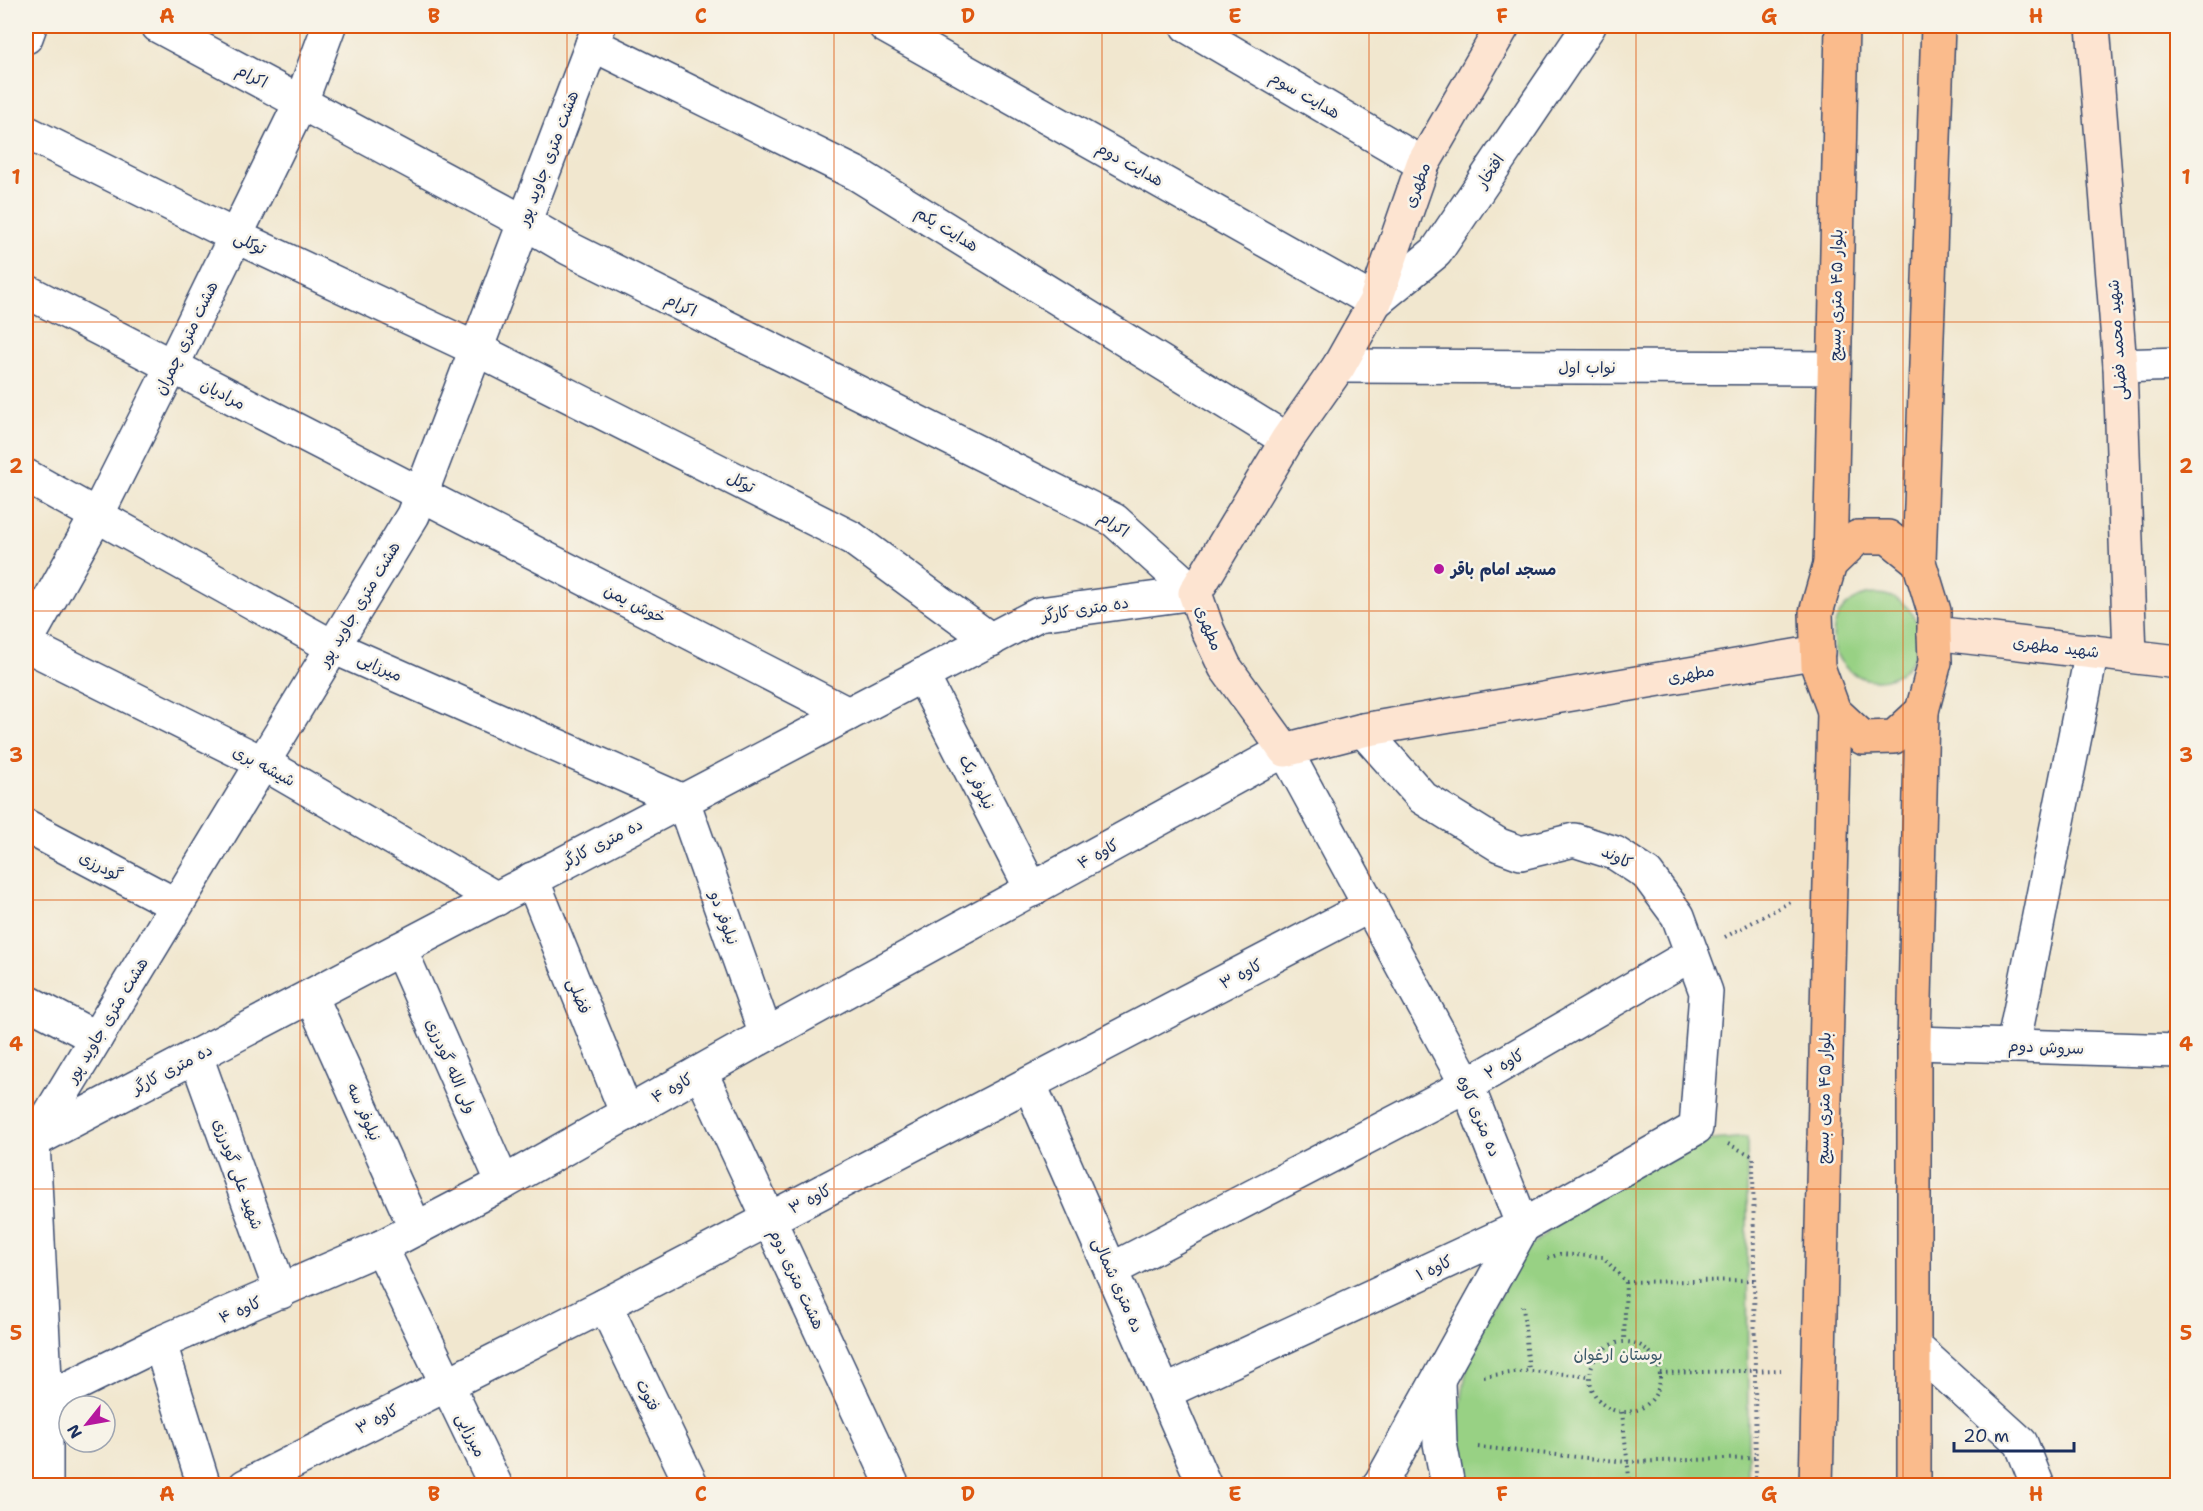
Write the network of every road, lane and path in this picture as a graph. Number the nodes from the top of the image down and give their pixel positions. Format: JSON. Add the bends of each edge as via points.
{"nodes":[{"id":1,"x":30,"y":26,"type":"edge"},
{"id":2,"x":158,"y":26,"type":"edge"},
{"id":3,"x":329,"y":26,"type":"edge"},
{"id":4,"x":885,"y":26,"type":"edge"},
{"id":5,"x":1187,"y":26,"type":"edge"},
{"id":6,"x":1589,"y":26,"type":"edge"},
{"id":7,"x":1842,"y":26,"type":"edge"},
{"id":8,"x":1938,"y":26,"type":"edge"},
{"id":9,"x":2093,"y":26,"type":"edge"},
{"id":10,"x":1496,"y":28,"type":"edge"},
{"id":11,"x":596,"y":35,"type":"edge"},
{"id":12,"x":26,"y":37,"type":"edge"},
{"id":13,"x":301,"y":102,"type":"junction"},
{"id":14,"x":26,"y":132,"type":"edge"},
{"id":15,"x":1423,"y":164,"type":"junction"},
{"id":16,"x":524,"y":222,"type":"junction"},
{"id":17,"x":235,"y":236,"type":"junction"},
{"id":18,"x":26,"y":291,"type":"edge"},
{"id":19,"x":1375,"y":302,"type":"junction"},
{"id":20,"x":476,"y":349,"type":"junction"},
{"id":21,"x":2178,"y":364,"type":"edge"},
{"id":22,"x":1340,"y":366,"type":"junction"},
{"id":23,"x":2120,"y":366,"type":"junction"},
{"id":24,"x":171,"y":368,"type":"junction"},
{"id":25,"x":1834,"y":368,"type":"junction"},
{"id":26,"x":1287,"y":440,"type":"junction"},
{"id":27,"x":26,"y":476,"type":"edge"},
{"id":28,"x":421,"y":493,"type":"junction"},
{"id":29,"x":97,"y":515,"type":"junction"},
{"id":30,"x":1919,"y":562,"type":"junction"},
{"id":31,"x":1830,"y":564,"type":"junction"},
{"id":32,"x":1195,"y":593,"type":"junction"},
{"id":33,"x":1935,"y":633,"type":"junction"},
{"id":34,"x":991,"y":640,"type":"junction"},
{"id":35,"x":26,"y":644,"type":"edge"},
{"id":36,"x":333,"y":647,"type":"junction"},
{"id":37,"x":2092,"y":651,"type":"junction"},
{"id":38,"x":1818,"y":652,"type":"junction"},
{"id":39,"x":2130,"y":656,"type":"junction"},
{"id":40,"x":2178,"y":662,"type":"edge"},
{"id":41,"x":922,"y":675,"type":"junction"},
{"id":42,"x":1834,"y":711,"type":"junction"},
{"id":43,"x":1922,"y":711,"type":"junction"},
{"id":44,"x":848,"y":714,"type":"junction"},
{"id":45,"x":1363,"y":730,"type":"junction"},
{"id":46,"x":1285,"y":750,"type":"junction"},
{"id":47,"x":262,"y":763,"type":"junction"},
{"id":48,"x":683,"y":801,"type":"junction"},
{"id":49,"x":26,"y":826,"type":"edge"},
{"id":50,"x":532,"y":879,"type":"junction"},
{"id":51,"x":1828,"y":883,"type":"junction"},
{"id":52,"x":1032,"y":890,"type":"junction"},
{"id":53,"x":497,"y":898,"type":"junction"},
{"id":54,"x":176,"y":905,"type":"junction"},
{"id":55,"x":1371,"y":905,"type":"junction"},
{"id":56,"x":400,"y":949,"type":"junction"},
{"id":57,"x":1692,"y":954,"type":"junction"},
{"id":58,"x":311,"y":996,"type":"junction"},
{"id":59,"x":26,"y":1001,"type":"edge"},
{"id":60,"x":766,"y":1035,"type":"junction"},
{"id":61,"x":96,"y":1038,"type":"junction"},
{"id":62,"x":1914,"y":1044,"type":"junction"},
{"id":63,"x":2013,"y":1046,"type":"junction"},
{"id":64,"x":2178,"y":1051,"type":"edge"},
{"id":65,"x":196,"y":1056,"type":"junction"},
{"id":66,"x":701,"y":1072,"type":"junction"},
{"id":67,"x":1030,"y":1085,"type":"junction"},
{"id":68,"x":1467,"y":1085,"type":"junction"},
{"id":69,"x":627,"y":1114,"type":"junction"},
{"id":70,"x":1696,"y":1128,"type":"junction"},
{"id":71,"x":29,"y":1143,"type":"edge"},
{"id":72,"x":503,"y":1183,"type":"junction"},
{"id":73,"x":769,"y":1220,"type":"junction"},
{"id":74,"x":1523,"y":1226,"type":"junction"},
{"id":75,"x":416,"y":1228,"type":"junction"},
{"id":76,"x":381,"y":1247,"type":"junction"},
{"id":77,"x":1111,"y":1270,"type":"junction"},
{"id":78,"x":1755,"y":1280,"type":"junction"},
{"id":79,"x":1626,"y":1282,"type":"junction"},
{"id":80,"x":281,"y":1292,"type":"junction"},
{"id":81,"x":1523,"y":1304,"type":"dead end"},
{"id":82,"x":605,"y":1305,"type":"junction"},
{"id":83,"x":1624,"y":1341,"type":"junction"},
{"id":84,"x":160,"y":1343,"type":"junction"},
{"id":85,"x":1914,"y":1346,"type":"junction"},
{"id":86,"x":1818,"y":1369,"type":"junction"},
{"id":87,"x":1529,"y":1371,"type":"junction"},
{"id":88,"x":1756,"y":1371,"type":"junction"},
{"id":89,"x":1659,"y":1374,"type":"junction"},
{"id":90,"x":1590,"y":1376,"type":"junction"},
{"id":91,"x":1438,"y":1381,"type":"junction"},
{"id":92,"x":446,"y":1384,"type":"junction"},
{"id":93,"x":1165,"y":1392,"type":"junction"},
{"id":94,"x":46,"y":1399,"type":"junction"},
{"id":95,"x":1622,"y":1412,"type":"junction"},
{"id":96,"x":1440,"y":1443,"type":"junction"},
{"id":97,"x":1756,"y":1458,"type":"junction"},
{"id":98,"x":1628,"y":1462,"type":"junction"},
{"id":99,"x":39,"y":1466,"type":"edge"},
{"id":100,"x":204,"y":1485,"type":"edge"},
{"id":101,"x":245,"y":1485,"type":"edge"},
{"id":102,"x":496,"y":1485,"type":"edge"},
{"id":103,"x":692,"y":1485,"type":"edge"},
{"id":104,"x":893,"y":1485,"type":"edge"},
{"id":105,"x":1205,"y":1485,"type":"edge"},
{"id":106,"x":1379,"y":1485,"type":"edge"},
{"id":107,"x":1448,"y":1485,"type":"edge"},
{"id":108,"x":1630,"y":1485,"type":"edge"},
{"id":109,"x":1756,"y":1485,"type":"edge"},
{"id":110,"x":1816,"y":1485,"type":"edge"},
{"id":111,"x":1914,"y":1485,"type":"edge"},
{"id":112,"x":2038,"y":1485,"type":"edge"}],
"edges":[{"from":1,"to":12,"type":"street"},
{"from":2,"to":13,"type":"street","name":"اکرام"},
{"from":3,"to":13,"type":"street","name":"هشت متری چمران"},
{"from":4,"to":19,"type":"street","name":"هدایت دوم"},
{"from":5,"to":15,"type":"street","name":"هدایت سوم"},
{"from":6,"to":19,"type":"street","name":"افتخار","via":[[1436,252]]},
{"from":7,"to":25,"type":"main road","name":"بلوار ۴۵ متری بسیج"},
{"from":8,"to":30,"type":"main road"},
{"from":9,"to":23,"type":"street","name":"شهید محمد فضلی"},
{"from":10,"to":15,"type":"street","name":"مطهری"},
{"from":11,"to":16,"type":"street","name":"هشت متری جاوید پور"},
{"from":11,"to":26,"type":"street","name":"هدایت یکم","via":[[857,174]]},
{"from":13,"to":16,"type":"street","name":"اکرام"},
{"from":13,"to":17,"type":"street","name":"هشت متری چمران"},
{"from":14,"to":17,"type":"street","name":"توکلی"},
{"from":15,"to":19,"type":"street","name":"مطهری"},
{"from":16,"to":20,"type":"street","name":"هشت متری جاوید پور"},
{"from":16,"to":32,"type":"street","name":"اکرام","via":[[570,249],[1114,520]]},
{"from":17,"to":20,"type":"street","name":"توکلی"},
{"from":17,"to":24,"type":"street","name":"هشت متری چمران"},
{"from":18,"to":24,"type":"street","name":"مرادیان"},
{"from":19,"to":22,"type":"street","name":"مطهری"},
{"from":20,"to":28,"type":"street","name":"هشت متری جاوید پور"},
{"from":20,"to":34,"type":"street","name":"توکل","via":[[852,538]]},
{"from":21,"to":23,"type":"street"},
{"from":22,"to":25,"type":"street","name":"نواب اول"},
{"from":22,"to":26,"type":"street","name":"مطهری"},
{"from":23,"to":39,"type":"street","name":"شهید محمد فضلی"},
{"from":24,"to":28,"type":"street","name":"مرادیان"},
{"from":24,"to":29,"type":"street","name":"هشت متری چمران"},
{"from":25,"to":31,"type":"main road","name":"بلوار ۴۵ متری بسیج"},
{"from":26,"to":32,"type":"street","name":"مطهری"},
{"from":27,"to":29,"type":"street","name":"میرزایی"},
{"from":28,"to":36,"type":"street","name":"هشت متری جاوید پور","via":[[413,515]]},
{"from":28,"to":44,"type":"street","name":"خوش یمن"},
{"from":29,"to":35,"type":"street","name":"هشت متری چمران"},
{"from":29,"to":36,"type":"street","name":"میرزایی"},
{"from":30,"to":31,"type":"main road","via":[[1888,537],[1858,537]]},
{"from":30,"to":33,"type":"main road","via":[[1934,611]]},
{"from":31,"to":38,"type":"main road","via":[[1816,613]]},
{"from":32,"to":34,"type":"street","name":"ده متری کارگر","via":[[1039,614]]},
{"from":32,"to":46,"type":"street","name":"مطهری","via":[[1225,667]]},
{"from":33,"to":37,"type":"street","name":"شهید مطهری"},
{"from":33,"to":43,"type":"main road","via":[[1935,662]]},
{"from":34,"to":41,"type":"street","name":"ده متری کارگر"},
{"from":35,"to":47,"type":"street","name":"شیشه بری"},
{"from":36,"to":47,"type":"street","name":"هشت متری جاوید پور"},
{"from":36,"to":48,"type":"street","name":"میرزایی"},
{"from":37,"to":39,"type":"street","name":"شهید مطهری"},
{"from":37,"to":63,"type":"street"},
{"from":38,"to":42,"type":"main road","via":[[1818,667]]},
{"from":38,"to":45,"type":"street","name":"مطهری"},
{"from":39,"to":40,"type":"street","name":"شهید مطهری"},
{"from":41,"to":44,"type":"street","name":"ده متری کارگر"},
{"from":41,"to":52,"type":"street","name":"نیلوفر یک"},
{"from":42,"to":43,"type":"main road","via":[[1863,738],[1894,737]]},
{"from":42,"to":51,"type":"main road","name":"بلوار ۴۵ متری بسیج"},
{"from":43,"to":62,"type":"main road"},
{"from":44,"to":48,"type":"street","name":"ده متری کارگر"},
{"from":45,"to":46,"type":"street","name":"مطهری"},
{"from":45,"to":57,"type":"street","name":"کاوند","via":[[1423,798],[1499,845],[1521,853],[1574,840],[1615,853],[1647,874],[1678,916]]},
{"from":46,"to":52,"type":"street","name":"کاوه ۴"},
{"from":46,"to":55,"type":"street","name":"ده متری کاوه"},
{"from":47,"to":53,"type":"street","name":"شیشه بری"},
{"from":47,"to":54,"type":"street","name":"هشت متری جاوید پور"},
{"from":48,"to":50,"type":"street","name":"ده متری کارگر"},
{"from":48,"to":60,"type":"street","name":"نیلوفر دو"},
{"from":49,"to":54,"type":"street","name":"گودرزی"},
{"from":50,"to":53,"type":"street","name":"ده متری کارگر"},
{"from":50,"to":69,"type":"street","name":"فضلی"},
{"from":51,"to":57,"type":"path"},
{"from":51,"to":86,"type":"main road","name":"بلوار ۴۵ متری بسیج"},
{"from":52,"to":60,"type":"street","name":"کاوه ۴"},
{"from":53,"to":56,"type":"street","name":"ده متری کارگر"},
{"from":54,"to":61,"type":"street","name":"هشت متری جاوید پور"},
{"from":55,"to":67,"type":"street","name":"کاوه ۳"},
{"from":55,"to":68,"type":"street","name":"ده متری کاوه"},
{"from":56,"to":58,"type":"street","name":"ده متری کارگر"},
{"from":56,"to":72,"type":"street","name":"ولی الله گودرزی"},
{"from":57,"to":68,"type":"street","name":"کاوه ۲"},
{"from":57,"to":70,"type":"street","name":"کاوند","via":[[1706,992]]},
{"from":58,"to":65,"type":"street","name":"ده متری کارگر"},
{"from":58,"to":75,"type":"street","name":"نیلوفر سه"},
{"from":59,"to":61,"type":"street"},
{"from":60,"to":66,"type":"street","name":"کاوه ۴"},
{"from":61,"to":71,"type":"street","name":"هشت متری جاوید پور"},
{"from":62,"to":63,"type":"street","name":"سروش دوم"},
{"from":62,"to":85,"type":"main road"},
{"from":63,"to":64,"type":"street","name":"سروش دوم"},
{"from":65,"to":71,"type":"street","name":"ده متری کارگر"},
{"from":65,"to":80,"type":"street","name":"شهید علی گودرزی"},
{"from":66,"to":69,"type":"street","name":"کاوه ۴"},
{"from":66,"to":73,"type":"street","name":"هشت متری دوم"},
{"from":67,"to":73,"type":"street","name":"کاوه ۳"},
{"from":67,"to":77,"type":"street","name":"ده متری شمالی"},
{"from":68,"to":74,"type":"street","name":"ده متری کاوه"},
{"from":68,"to":77,"type":"street","name":"کاوه ۲"},
{"from":69,"to":72,"type":"street","name":"کاوه ۴"},
{"from":70,"to":74,"type":"street","name":"کاوه ۱"},
{"from":70,"to":78,"type":"path","via":[[1753,1156]]},
{"from":71,"to":94,"type":"street"},
{"from":72,"to":75,"type":"street","name":"کاوه ۴"},
{"from":73,"to":82,"type":"street","name":"کاوه ۳"},
{"from":73,"to":104,"type":"street","name":"هشت متری دوم"},
{"from":74,"to":79,"type":"path","via":[[1531,1264],[1560,1254],[1603,1257]]},
{"from":74,"to":91,"type":"street"},
{"from":74,"to":93,"type":"street","name":"کاوه ۱"},
{"from":75,"to":76,"type":"street","name":"کاوه ۴"},
{"from":76,"to":80,"type":"street","name":"کاوه ۴"},
{"from":76,"to":92,"type":"street","name":"میرزایی"},
{"from":77,"to":93,"type":"street","name":"ده متری شمالی"},
{"from":78,"to":79,"type":"path"},
{"from":78,"to":88,"type":"path"},
{"from":79,"to":83,"type":"path"},
{"from":80,"to":84,"type":"street","name":"کاوه ۴"},
{"from":81,"to":87,"type":"path"},
{"from":82,"to":92,"type":"street","name":"کاوه ۳"},
{"from":82,"to":103,"type":"street","name":"فتوت"},
{"from":83,"to":89,"type":"path","via":[[1645,1348]]},
{"from":83,"to":90,"type":"path","via":[[1602,1350],[1594,1359]]},
{"from":84,"to":94,"type":"street","name":"کاوه ۴"},
{"from":84,"to":100,"type":"street"},
{"from":85,"to":111,"type":"main road"},
{"from":85,"to":112,"type":"street","via":[[2021,1443]]},
{"from":86,"to":88,"type":"path"},
{"from":86,"to":110,"type":"main road","name":"بلوار ۴۵ متری بسیج"},
{"from":87,"to":90,"type":"path"},
{"from":87,"to":91,"type":"path"},
{"from":88,"to":89,"type":"path"},
{"from":88,"to":97,"type":"path"},
{"from":89,"to":95,"type":"path","via":[[1658,1389],[1652,1398],[1633,1411]]},
{"from":90,"to":95,"type":"path","via":[[1601,1403]]},
{"from":91,"to":96,"type":"street"},
{"from":91,"to":106,"type":"street"},
{"from":92,"to":101,"type":"street","name":"کاوه ۳"},
{"from":92,"to":102,"type":"street","name":"میرزایی"},
{"from":93,"to":105,"type":"street","name":"ده متری شمالی"},
{"from":94,"to":99,"type":"street"},
{"from":95,"to":98,"type":"path"},
{"from":96,"to":98,"type":"path"},
{"from":96,"to":107,"type":"street"},
{"from":97,"to":98,"type":"path"},
{"from":97,"to":109,"type":"path"},
{"from":98,"to":108,"type":"path"}]}
